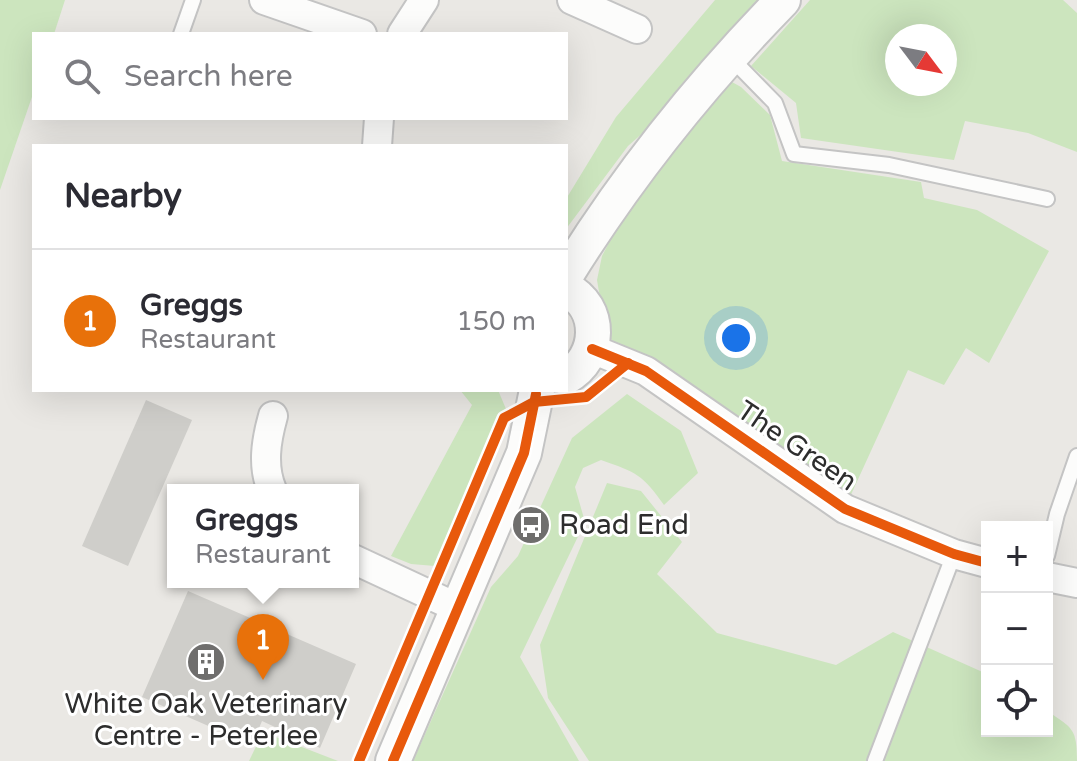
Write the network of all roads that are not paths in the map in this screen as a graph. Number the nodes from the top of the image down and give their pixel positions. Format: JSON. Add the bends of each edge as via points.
{"nodes":[{"id":1,"x":193,"y":0,"type":"edge"},
{"id":2,"x":264,"y":0,"type":"edge"},
{"id":3,"x":424,"y":0,"type":"edge"},
{"id":4,"x":783,"y":0,"type":"edge"},
{"id":5,"x":582,"y":2,"type":"edge"},
{"id":6,"x":637,"y":29,"type":"dead end"},
{"id":7,"x":182,"y":32,"type":"edge"},
{"id":8,"x":356,"y":32,"type":"edge"},
{"id":9,"x":403,"y":32,"type":"edge"},
{"id":10,"x":730,"y":57,"type":"junction"},
{"id":11,"x":379,"y":120,"type":"edge"},
{"id":12,"x":377,"y":144,"type":"edge"},
{"id":13,"x":1047,"y":199,"type":"dead end"},
{"id":14,"x":568,"y":272,"type":"edge"},
{"id":15,"x":568,"y":291,"type":"edge"},
{"id":16,"x":592,"y":349,"type":"junction"},
{"id":17,"x":568,"y":375,"type":"edge"},
{"id":18,"x":537,"y":392,"type":"edge"},
{"id":19,"x":273,"y":416,"type":"dead end"},
{"id":20,"x":1077,"y":456,"type":"edge"},
{"id":21,"x":270,"y":484,"type":"edge"},
{"id":22,"x":1053,"y":531,"type":"edge"},
{"id":23,"x":954,"y":554,"type":"junction"},
{"id":24,"x":981,"y":561,"type":"edge"},
{"id":25,"x":359,"y":562,"type":"edge"},
{"id":26,"x":1053,"y":578,"type":"edge"},
{"id":27,"x":1077,"y":583,"type":"edge"},
{"id":28,"x":458,"y":608,"type":"junction"},
{"id":29,"x":393,"y":761,"type":"edge"},
{"id":30,"x":875,"y":761,"type":"edge"}],
"edges":[{"from":1,"to":7,"type":"lane"},
{"from":2,"to":8,"type":"street"},
{"from":3,"to":9,"type":"street"},
{"from":4,"to":10,"type":"street"},
{"from":5,"to":6,"type":"street"},
{"from":10,"to":13,"type":"lane","via":[[775,103],[794,154],[889,165]]},
{"from":10,"to":14,"type":"street","via":[[650,153]]},
{"from":11,"to":12,"type":"street"},
{"from":15,"to":16,"type":"street","via":[[591,316]]},
{"from":16,"to":17,"type":"street"},
{"from":16,"to":23,"type":"street","name":"The Green","via":[[646,371],[845,509]]},
{"from":18,"to":28,"type":"street","via":[[524,453]]},
{"from":19,"to":21,"type":"street","via":[[266,442]]},
{"from":20,"to":22,"type":"lane"},
{"from":23,"to":24,"type":"street","name":"The Green"},
{"from":23,"to":30,"type":"lane"},
{"from":25,"to":28,"type":"street"},
{"from":26,"to":27,"type":"street"},
{"from":28,"to":29,"type":"street"}]}
